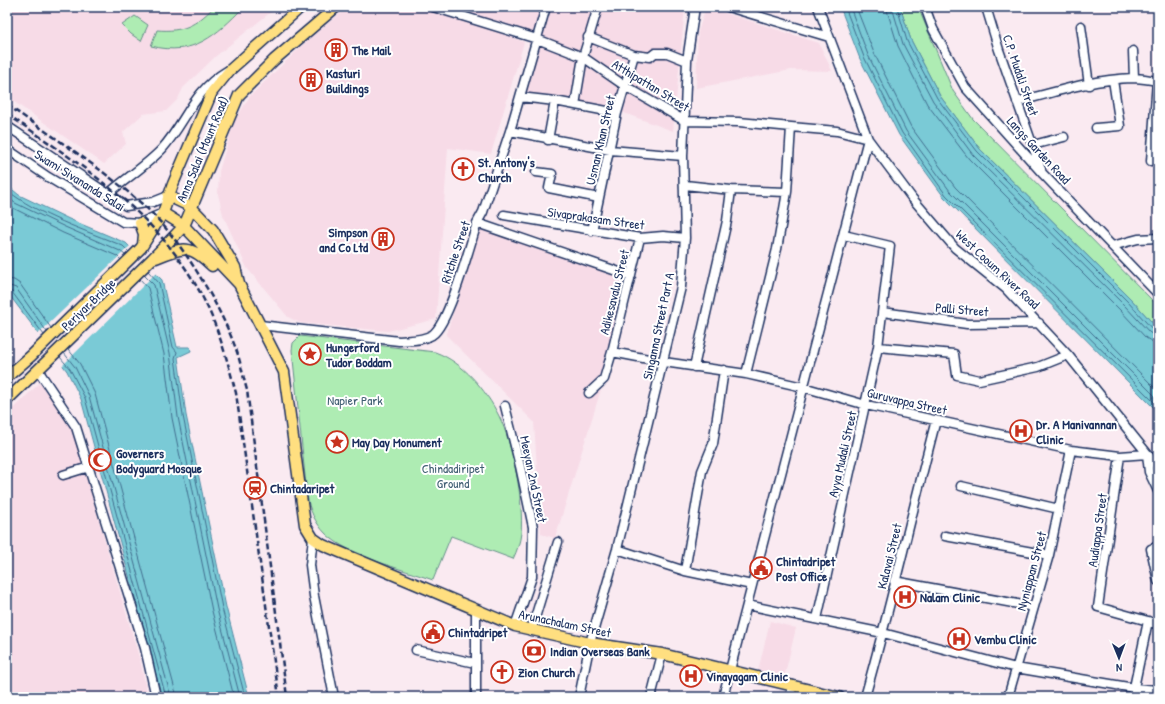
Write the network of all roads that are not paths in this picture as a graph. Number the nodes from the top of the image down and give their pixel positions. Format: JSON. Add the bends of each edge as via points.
{"nodes":[{"id":1,"x":301,"y":7,"type":"edge"},
{"id":2,"x":336,"y":7,"type":"edge"},
{"id":3,"x":433,"y":7,"type":"edge"},
{"id":4,"x":546,"y":7,"type":"edge"},
{"id":5,"x":598,"y":7,"type":"edge"},
{"id":6,"x":695,"y":7,"type":"edge"},
{"id":7,"x":728,"y":7,"type":"edge"},
{"id":8,"x":818,"y":7,"type":"edge"},
{"id":9,"x":925,"y":7,"type":"edge"},
{"id":10,"x":986,"y":7,"type":"edge"},
{"id":11,"x":1081,"y":26,"type":"dead end"},
{"id":12,"x":588,"y":37,"type":"junction"},
{"id":13,"x":829,"y":38,"type":"junction"},
{"id":14,"x":537,"y":39,"type":"junction"},
{"id":15,"x":1133,"y":50,"type":"dead end"},
{"id":16,"x":634,"y":55,"type":"junction"},
{"id":17,"x":583,"y":57,"type":"junction"},
{"id":18,"x":686,"y":61,"type":"junction"},
{"id":19,"x":230,"y":69,"type":"junction"},
{"id":20,"x":1134,"y":78,"type":"junction"},
{"id":21,"x":1113,"y":80,"type":"junction"},
{"id":22,"x":1157,"y":81,"type":"edge"},
{"id":23,"x":1089,"y":85,"type":"junction"},
{"id":24,"x":626,"y":86,"type":"junction"},
{"id":25,"x":520,"y":97,"type":"junction"},
{"id":26,"x":555,"y":101,"type":"junction"},
{"id":27,"x":1017,"y":102,"type":"junction"},
{"id":28,"x":574,"y":104,"type":"junction"},
{"id":29,"x":617,"y":113,"type":"junction"},
{"id":30,"x":685,"y":121,"type":"junction"},
{"id":31,"x":7,"y":126,"type":"edge"},
{"id":32,"x":791,"y":127,"type":"junction"},
{"id":33,"x":1096,"y":128,"type":"dead end"},
{"id":34,"x":510,"y":131,"type":"junction"},
{"id":35,"x":1064,"y":137,"type":"dead end"},
{"id":36,"x":868,"y":139,"type":"junction"},
{"id":37,"x":548,"y":140,"type":"junction"},
{"id":38,"x":1032,"y":145,"type":"junction"},
{"id":39,"x":7,"y":149,"type":"edge"},
{"id":40,"x":610,"y":150,"type":"junction"},
{"id":41,"x":683,"y":156,"type":"junction"},
{"id":42,"x":1151,"y":161,"type":"dead end"},
{"id":43,"x":536,"y":172,"type":"dead end"},
{"id":44,"x":1043,"y":174,"type":"junction"},
{"id":45,"x":685,"y":185,"type":"junction"},
{"id":46,"x":731,"y":190,"type":"junction"},
{"id":47,"x":787,"y":192,"type":"junction"},
{"id":48,"x":108,"y":194,"type":"junction"},
{"id":49,"x":168,"y":196,"type":"junction"},
{"id":50,"x":599,"y":198,"type":"junction"},
{"id":51,"x":191,"y":207,"type":"junction"},
{"id":52,"x":162,"y":212,"type":"junction"},
{"id":53,"x":504,"y":215,"type":"dead end"},
{"id":54,"x":140,"y":223,"type":"junction"},
{"id":55,"x":477,"y":223,"type":"junction"},
{"id":56,"x":184,"y":226,"type":"junction"},
{"id":57,"x":592,"y":231,"type":"junction"},
{"id":58,"x":844,"y":235,"type":"junction"},
{"id":59,"x":640,"y":238,"type":"junction"},
{"id":60,"x":685,"y":238,"type":"junction"},
{"id":61,"x":1158,"y":238,"type":"edge"},
{"id":62,"x":142,"y":246,"type":"junction"},
{"id":63,"x":1112,"y":246,"type":"junction"},
{"id":64,"x":152,"y":259,"type":"junction"},
{"id":65,"x":631,"y":276,"type":"junction"},
{"id":66,"x":239,"y":284,"type":"junction"},
{"id":67,"x":1158,"y":294,"type":"edge"},
{"id":68,"x":883,"y":312,"type":"junction"},
{"id":69,"x":1039,"y":324,"type":"junction"},
{"id":70,"x":260,"y":325,"type":"junction"},
{"id":71,"x":878,"y":347,"type":"junction"},
{"id":72,"x":612,"y":352,"type":"junction"},
{"id":73,"x":1068,"y":355,"type":"junction"},
{"id":74,"x":664,"y":362,"type":"junction"},
{"id":75,"x":694,"y":367,"type":"junction"},
{"id":76,"x":40,"y":368,"type":"junction"},
{"id":77,"x":724,"y":370,"type":"junction"},
{"id":78,"x":746,"y":374,"type":"junction"},
{"id":79,"x":7,"y":377,"type":"edge"},
{"id":80,"x":803,"y":387,"type":"junction"},
{"id":81,"x":589,"y":393,"type":"dead end"},
{"id":82,"x":7,"y":400,"type":"edge"},
{"id":83,"x":866,"y":405,"type":"junction"},
{"id":84,"x":505,"y":406,"type":"dead end"},
{"id":85,"x":936,"y":420,"type":"junction"},
{"id":86,"x":1071,"y":450,"type":"junction"},
{"id":87,"x":1147,"y":454,"type":"junction"},
{"id":88,"x":1120,"y":456,"type":"junction"},
{"id":89,"x":89,"y":467,"type":"junction"},
{"id":90,"x":1158,"y":467,"type":"edge"},
{"id":91,"x":63,"y":475,"type":"dead end"},
{"id":92,"x":961,"y":486,"type":"dead end"},
{"id":93,"x":1158,"y":491,"type":"edge"},
{"id":94,"x":1059,"y":508,"type":"junction"},
{"id":95,"x":944,"y":536,"type":"dead end"},
{"id":96,"x":313,"y":538,"type":"junction"},
{"id":97,"x":558,"y":542,"type":"dead end"},
{"id":98,"x":1158,"y":546,"type":"edge"},
{"id":99,"x":617,"y":549,"type":"junction"},
{"id":100,"x":1049,"y":555,"type":"junction"},
{"id":101,"x":685,"y":571,"type":"junction"},
{"id":102,"x":894,"y":581,"type":"junction"},
{"id":103,"x":1158,"y":581,"type":"edge"},
{"id":104,"x":752,"y":585,"type":"junction"},
{"id":105,"x":747,"y":605,"type":"junction"},
{"id":106,"x":1034,"y":607,"type":"junction"},
{"id":107,"x":476,"y":610,"type":"junction"},
{"id":108,"x":817,"y":619,"type":"junction"},
{"id":109,"x":1148,"y":621,"type":"junction"},
{"id":110,"x":1158,"y":625,"type":"edge"},
{"id":111,"x":515,"y":626,"type":"junction"},
{"id":112,"x":531,"y":631,"type":"junction"},
{"id":113,"x":883,"y":633,"type":"junction"},
{"id":114,"x":590,"y":643,"type":"junction"},
{"id":115,"x":416,"y":650,"type":"dead end"},
{"id":116,"x":662,"y":654,"type":"junction"},
{"id":117,"x":475,"y":663,"type":"junction"},
{"id":118,"x":1016,"y":668,"type":"junction"},
{"id":119,"x":730,"y":670,"type":"junction"},
{"id":120,"x":793,"y":685,"type":"junction"},
{"id":121,"x":1134,"y":688,"type":"junction"},
{"id":122,"x":1158,"y":690,"type":"edge"},
{"id":123,"x":156,"y":697,"type":"edge"},
{"id":124,"x":334,"y":697,"type":"edge"},
{"id":125,"x":476,"y":697,"type":"edge"},
{"id":126,"x":579,"y":697,"type":"edge"},
{"id":127,"x":651,"y":697,"type":"edge"},
{"id":128,"x":723,"y":697,"type":"edge"},
{"id":129,"x":790,"y":697,"type":"edge"},
{"id":130,"x":839,"y":697,"type":"edge"},
{"id":131,"x":865,"y":697,"type":"edge"},
{"id":132,"x":1008,"y":697,"type":"edge"},
{"id":133,"x":1132,"y":697,"type":"edge"}],
"edges":[{"from":1,"to":19,"type":"main road","name":"Anna Salai (Mount Road)"},
{"from":2,"to":51,"type":"main road","name":"Anna Salai (Mount Road)","via":[[274,60],[239,95]]},
{"from":3,"to":14,"type":"street","name":"Atthipattan Street"},
{"from":4,"to":14,"type":"street","name":"Ritchie Street"},
{"from":5,"to":12,"type":"street"},
{"from":6,"to":18,"type":"street","name":"Singanna Street Part A"},
{"from":7,"to":13,"type":"street"},
{"from":8,"to":13,"type":"street","name":"West Cooum River Road"},
{"from":9,"to":44,"type":"street","name":"Langs Garden Road","via":[[933,30],[965,87]]},
{"from":10,"to":27,"type":"street","name":"C.P. Mudali Street"},
{"from":11,"to":23,"type":"street"},
{"from":12,"to":16,"type":"street"},
{"from":12,"to":17,"type":"street"},
{"from":13,"to":36,"type":"street","name":"West Cooum River Road"},
{"from":14,"to":17,"type":"street","name":"Atthipattan Street"},
{"from":14,"to":25,"type":"street","name":"Ritchie Street"},
{"from":15,"to":20,"type":"street"},
{"from":16,"to":18,"type":"street","via":[[650,58],[655,53],[667,53]]},
{"from":16,"to":24,"type":"street","name":"Usman Khan Street"},
{"from":17,"to":24,"type":"street","name":"Atthipattan Street"},
{"from":17,"to":28,"type":"street"},
{"from":18,"to":30,"type":"street","name":"Singanna Street Part A"},
{"from":19,"to":48,"type":"street","via":[[215,78],[201,92],[162,149]]},
{"from":19,"to":49,"type":"main road","name":"Anna Salai (Mount Road)","via":[[212,92]]},
{"from":20,"to":21,"type":"street"},
{"from":20,"to":22,"type":"street"},
{"from":21,"to":23,"type":"street"},
{"from":21,"to":33,"type":"street","via":[[1120,126]]},
{"from":22,"to":42,"type":"street"},
{"from":23,"to":27,"type":"street"},
{"from":24,"to":29,"type":"street","name":"Usman Khan Street"},
{"from":24,"to":30,"type":"street","name":"Atthipattan Street"},
{"from":25,"to":26,"type":"street"},
{"from":25,"to":34,"type":"street","name":"Ritchie Street"},
{"from":26,"to":28,"type":"street"},
{"from":26,"to":37,"type":"street"},
{"from":27,"to":38,"type":"street","name":"C.P. Mudali Street"},
{"from":28,"to":29,"type":"street"},
{"from":29,"to":40,"type":"street","name":"Usman Khan Street"},
{"from":30,"to":32,"type":"street","name":"Atthipattan Street","via":[[739,122]]},
{"from":30,"to":41,"type":"street","name":"Singanna Street Part A"},
{"from":31,"to":48,"type":"street","name":"Swami Sivananda Salai"},
{"from":32,"to":36,"type":"street","name":"Atthipattan Street","via":[[837,131]]},
{"from":32,"to":47,"type":"street"},
{"from":34,"to":37,"type":"street"},
{"from":34,"to":55,"type":"street","name":"Ritchie Street"},
{"from":35,"to":38,"type":"street"},
{"from":36,"to":58,"type":"street"},
{"from":36,"to":69,"type":"street","name":"West Cooum River Road","via":[[912,198],[955,248],[1006,289]]},
{"from":37,"to":40,"type":"street"},
{"from":38,"to":44,"type":"street","name":"C.P. Mudali Street"},
{"from":39,"to":54,"type":"street","name":"Swami Sivananda Salai","via":[[123,222]]},
{"from":40,"to":41,"type":"street"},
{"from":40,"to":50,"type":"street","name":"Usman Khan Street"},
{"from":41,"to":45,"type":"street","name":"Singanna Street Part A"},
{"from":43,"to":50,"type":"street","via":[[552,174],[549,188]]},
{"from":44,"to":63,"type":"street","name":"Langs Garden Road"},
{"from":45,"to":46,"type":"street"},
{"from":45,"to":60,"type":"street","name":"Singanna Street Part A"},
{"from":46,"to":47,"type":"street"},
{"from":46,"to":75,"type":"street"},
{"from":47,"to":78,"type":"street","via":[[777,249]]},
{"from":48,"to":49,"type":"street","name":"Swami Sivananda Salai","via":[[126,206],[152,202]]},
{"from":49,"to":51,"type":"main road"},
{"from":49,"to":52,"type":"main road","name":"Anna Salai (Mount Road)"},
{"from":50,"to":57,"type":"street","name":"Usman Khan Street"},
{"from":51,"to":56,"type":"main road","name":"Anna Salai (Mount Road)"},
{"from":51,"to":66,"type":"main road","via":[[213,230],[235,267]]},
{"from":52,"to":54,"type":"street"},
{"from":52,"to":56,"type":"main road"},
{"from":52,"to":62,"type":"main road","name":"Anna Salai (Mount Road)"},
{"from":53,"to":57,"type":"street","name":"Sivaprakasam Street"},
{"from":54,"to":62,"type":"main road","via":[[144,234]]},
{"from":55,"to":65,"type":"street"},
{"from":55,"to":70,"type":"street","name":"Ritchie Street","via":[[447,314],[433,334],[422,340],[399,341]]},
{"from":56,"to":64,"type":"main road","name":"Anna Salai (Mount Road)"},
{"from":56,"to":66,"type":"main road"},
{"from":57,"to":59,"type":"street","name":"Sivaprakasam Street"},
{"from":58,"to":68,"type":"street","name":"Ayya Mudali Street","via":[[890,246]]},
{"from":58,"to":80,"type":"street"},
{"from":59,"to":60,"type":"street","name":"Sivaprakasam Street"},
{"from":59,"to":65,"type":"street","name":"Adikesavalu Street"},
{"from":60,"to":74,"type":"street","name":"Singanna Street Part A","via":[[681,287]]},
{"from":61,"to":63,"type":"street","via":[[1138,239]]},
{"from":62,"to":79,"type":"main road","name":"Periyar Bridge"},
{"from":63,"to":67,"type":"street","name":"Langs Garden Road"},
{"from":64,"to":66,"type":"main road","via":[[172,251],[197,252],[222,276]]},
{"from":64,"to":76,"type":"main road","name":"Periyar Bridge"},
{"from":65,"to":72,"type":"street","name":"Adikesavalu Street"},
{"from":66,"to":70,"type":"main road"},
{"from":68,"to":69,"type":"street","name":"Palli Street","via":[[967,324]]},
{"from":68,"to":71,"type":"street","name":"Ayya Mudali Street"},
{"from":69,"to":73,"type":"street","name":"West Cooum River Road"},
{"from":70,"to":96,"type":"main road","name":"Arunachalam Street","via":[[284,372],[305,525]]},
{"from":71,"to":73,"type":"street","via":[[954,354],[957,375],[979,380],[1038,367]]},
{"from":71,"to":83,"type":"street","name":"Ayya Mudali Street"},
{"from":72,"to":74,"type":"street","name":"Guruvappa Street"},
{"from":72,"to":81,"type":"street","name":"Adikesavalu Street","via":[[604,379]]},
{"from":73,"to":87,"type":"street","name":"West Cooum River Road"},
{"from":74,"to":75,"type":"street","name":"Guruvappa Street"},
{"from":74,"to":99,"type":"street","name":"Singanna Street Part A"},
{"from":75,"to":77,"type":"street","name":"Guruvappa Street"},
{"from":76,"to":82,"type":"main road","name":"Periyar Bridge"},
{"from":76,"to":89,"type":"street","via":[[76,427]]},
{"from":77,"to":78,"type":"street","name":"Guruvappa Street"},
{"from":77,"to":101,"type":"street","via":[[713,444],[702,471]]},
{"from":78,"to":80,"type":"street","name":"Guruvappa Street"},
{"from":80,"to":83,"type":"street","name":"Guruvappa Street"},
{"from":80,"to":104,"type":"street"},
{"from":83,"to":85,"type":"street","name":"Guruvappa Street"},
{"from":83,"to":108,"type":"street","name":"Ayya Mudali Street"},
{"from":84,"to":111,"type":"street","name":"Meeyan 2nd Street","via":[[533,528],[532,577]]},
{"from":85,"to":86,"type":"street","name":"Guruvappa Street"},
{"from":85,"to":102,"type":"street","name":"Kalavai Street"},
{"from":86,"to":88,"type":"street","name":"Guruvappa Street"},
{"from":86,"to":94,"type":"street","name":"Nyniappan Street"},
{"from":87,"to":88,"type":"street","name":"Guruvappa Street"},
{"from":87,"to":90,"type":"street","name":"West Cooum River Road"},
{"from":87,"to":93,"type":"street","via":[[1149,472]]},
{"from":88,"to":109,"type":"street","name":"Audiappa Street","via":[[1098,606]]},
{"from":89,"to":91,"type":"street"},
{"from":89,"to":123,"type":"street","via":[[145,648]]},
{"from":92,"to":94,"type":"street"},
{"from":94,"to":100,"type":"street","name":"Nyniappan Street"},
{"from":95,"to":100,"type":"street"},
{"from":96,"to":107,"type":"main road","name":"Arunachalam Street","via":[[323,545]]},
{"from":96,"to":124,"type":"street","via":[[310,566],[313,589]]},
{"from":97,"to":112,"type":"street"},
{"from":98,"to":103,"type":"street","via":[[1151,549]]},
{"from":99,"to":101,"type":"street"},
{"from":99,"to":114,"type":"street","name":"Singanna Street Part A"},
{"from":100,"to":106,"type":"street","name":"Nyniappan Street"},
{"from":101,"to":104,"type":"street"},
{"from":102,"to":106,"type":"street"},
{"from":102,"to":113,"type":"street","name":"Kalavai Street"},
{"from":104,"to":105,"type":"street"},
{"from":105,"to":108,"type":"street"},
{"from":105,"to":119,"type":"street"},
{"from":106,"to":118,"type":"street","name":"Nyniappan Street"},
{"from":107,"to":111,"type":"main road","name":"Arunachalam Street"},
{"from":107,"to":117,"type":"street"},
{"from":108,"to":113,"type":"street"},
{"from":109,"to":110,"type":"street"},
{"from":109,"to":121,"type":"street"},
{"from":111,"to":112,"type":"main road","name":"Arunachalam Street"},
{"from":112,"to":114,"type":"main road","name":"Arunachalam Street"},
{"from":113,"to":118,"type":"street"},
{"from":113,"to":131,"type":"street","name":"Kalavai Street"},
{"from":114,"to":116,"type":"main road","name":"Arunachalam Street"},
{"from":114,"to":126,"type":"street","name":"Singanna Street Part A"},
{"from":115,"to":117,"type":"street"},
{"from":116,"to":119,"type":"main road","name":"Arunachalam Street"},
{"from":116,"to":127,"type":"street"},
{"from":117,"to":125,"type":"street"},
{"from":118,"to":121,"type":"street"},
{"from":118,"to":132,"type":"street","name":"Nyniappan Street"},
{"from":119,"to":120,"type":"main road","name":"Arunachalam Street"},
{"from":119,"to":128,"type":"street"},
{"from":120,"to":129,"type":"street"},
{"from":120,"to":130,"type":"main road","name":"Arunachalam Street"},
{"from":121,"to":122,"type":"street"},
{"from":121,"to":133,"type":"street"}]}
